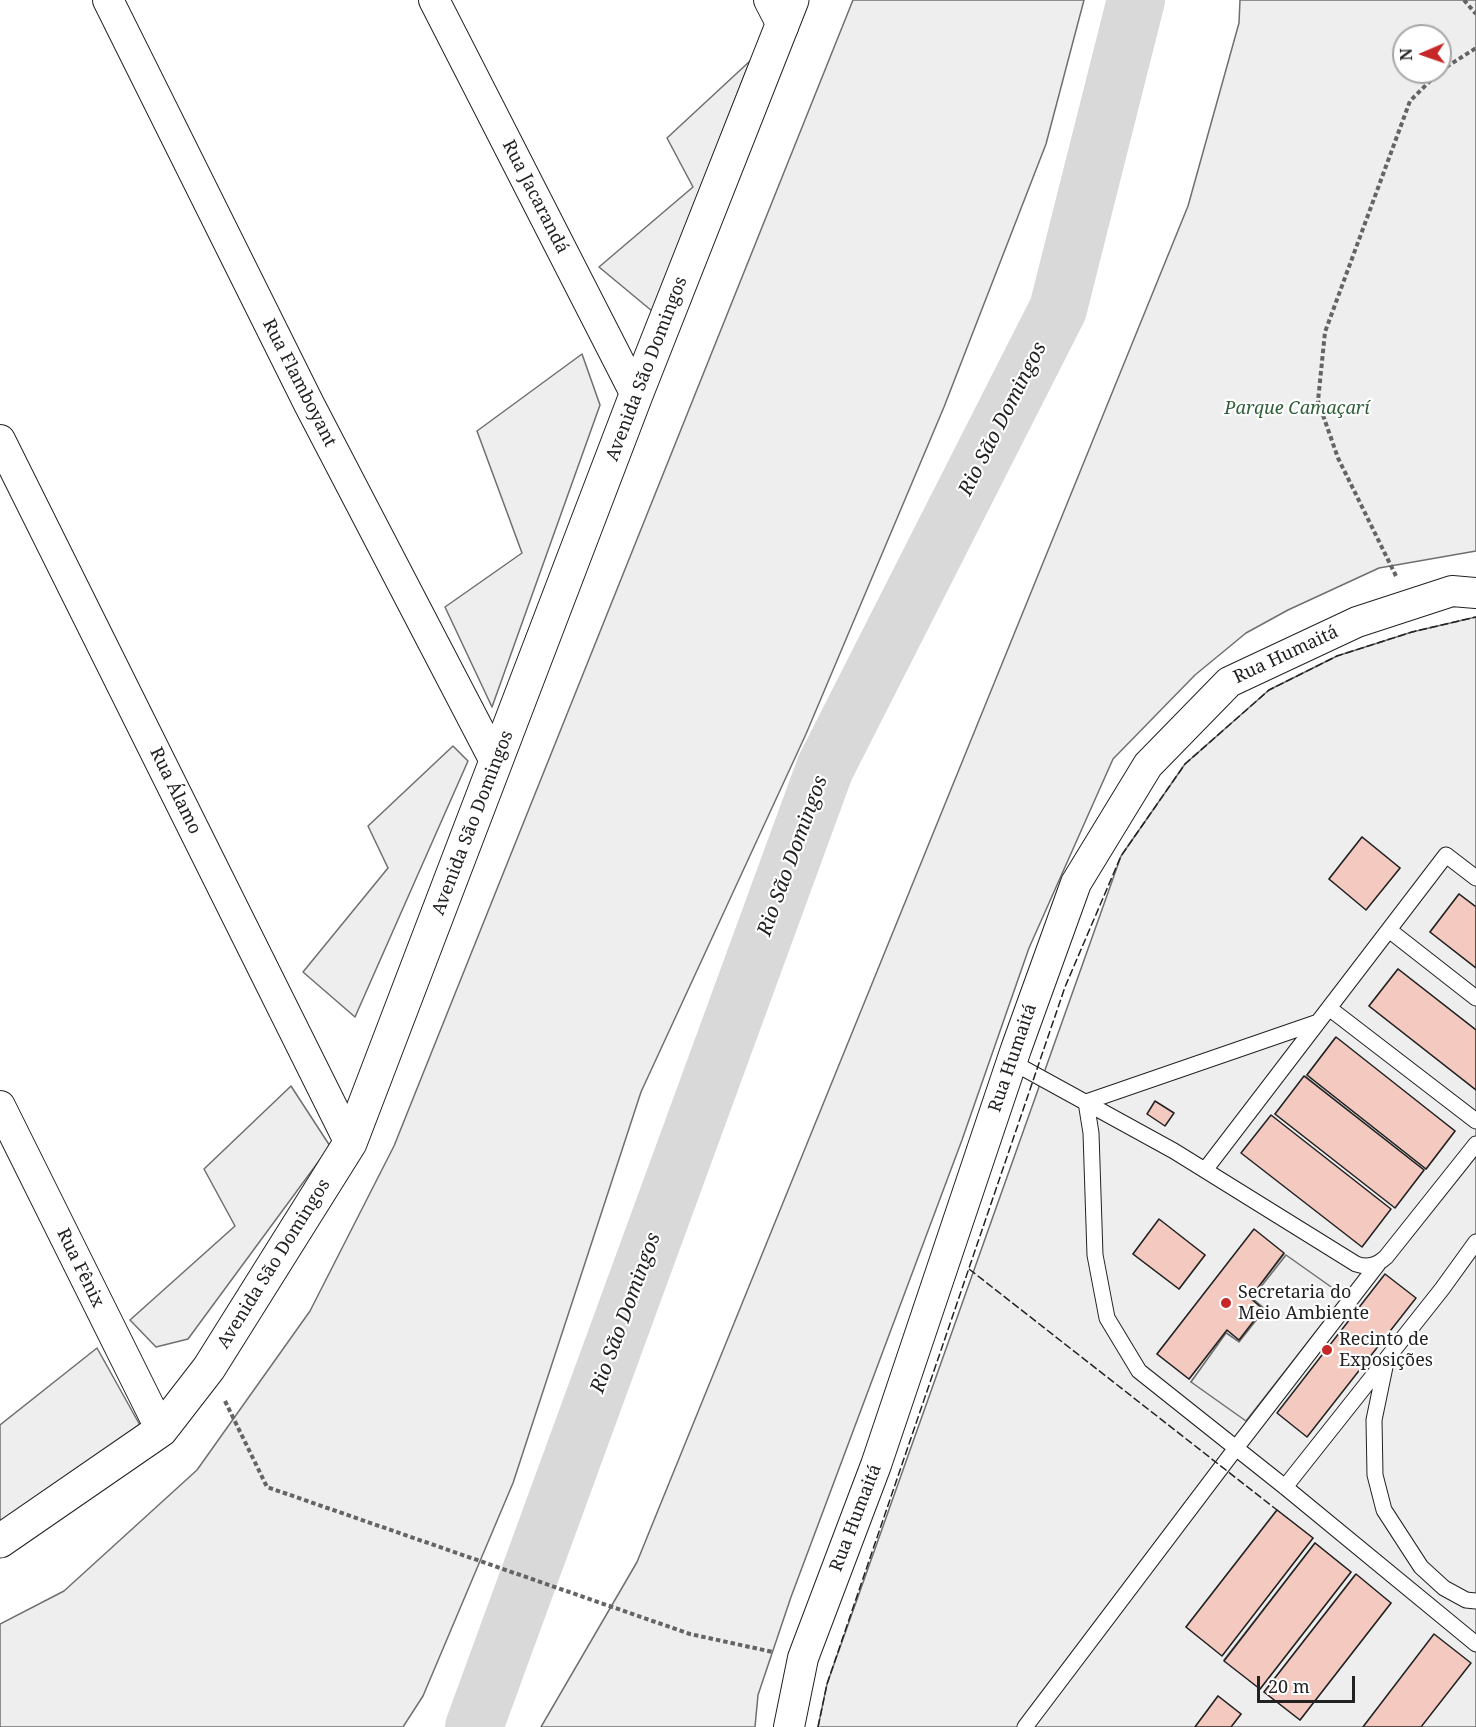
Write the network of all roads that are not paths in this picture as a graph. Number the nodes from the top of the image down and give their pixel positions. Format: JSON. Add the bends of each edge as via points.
{"nodes":[{"id":1,"x":108,"y":0,"type":"edge"},
{"id":2,"x":434,"y":0,"type":"edge"},
{"id":3,"x":781,"y":9,"type":"edge"},
{"id":4,"x":636,"y":395,"type":"junction"},
{"id":5,"x":0,"y":440,"type":"edge"},
{"id":6,"x":1476,"y":593,"type":"edge"},
{"id":7,"x":496,"y":763,"type":"junction"},
{"id":8,"x":1476,"y":878,"type":"edge"},
{"id":9,"x":1389,"y":930,"type":"junction"},
{"id":10,"x":1476,"y":998,"type":"edge"},
{"id":11,"x":1329,"y":1008,"type":"junction"},
{"id":12,"x":1318,"y":1023,"type":"junction"},
{"id":13,"x":1012,"y":1062,"type":"junction"},
{"id":14,"x":1086,"y":1102,"type":"junction"},
{"id":15,"x":0,"y":1106,"type":"edge"},
{"id":16,"x":1476,"y":1121,"type":"edge"},
{"id":17,"x":350,"y":1143,"type":"junction"},
{"id":18,"x":1476,"y":1144,"type":"edge"},
{"id":19,"x":1205,"y":1170,"type":"junction"},
{"id":20,"x":1476,"y":1242,"type":"edge"},
{"id":21,"x":1378,"y":1264,"type":"junction"},
{"id":22,"x":1387,"y":1358,"type":"junction"},
{"id":23,"x":161,"y":1430,"type":"junction"},
{"id":24,"x":1236,"y":1448,"type":"junction"},
{"id":25,"x":1285,"y":1486,"type":"junction"},
{"id":26,"x":0,"y":1541,"type":"edge"},
{"id":27,"x":1476,"y":1601,"type":"edge"},
{"id":28,"x":1476,"y":1644,"type":"edge"},
{"id":29,"x":789,"y":1727,"type":"edge"},
{"id":30,"x":1025,"y":1727,"type":"edge"}],
"edges":[{"from":1,"to":7,"type":"street","name":"Rua Flamboyant","via":[[309,405]]},
{"from":2,"to":4,"type":"street","name":"Rua Jacarandá"},
{"from":3,"to":4,"type":"street","name":"Avenida São Domingos"},
{"from":4,"to":7,"type":"street","name":"Avenida São Domingos"},
{"from":5,"to":17,"type":"street","name":"Rua Álamo"},
{"from":6,"to":13,"type":"street","name":"Rua Humaitá","via":[[1452,591],[1357,622],[1229,682],[1148,765],[1076,883]]},
{"from":7,"to":17,"type":"street","name":"Avenida São Domingos"},
{"from":8,"to":9,"type":"lane","via":[[1446,855]]},
{"from":9,"to":10,"type":"lane"},
{"from":9,"to":11,"type":"lane"},
{"from":11,"to":12,"type":"lane"},
{"from":11,"to":16,"type":"lane"},
{"from":12,"to":14,"type":"lane"},
{"from":12,"to":19,"type":"lane"},
{"from":13,"to":14,"type":"lane"},
{"from":13,"to":29,"type":"street","name":"Rua Humaitá","via":[[876,1465],[802,1658]]},
{"from":14,"to":19,"type":"lane"},
{"from":14,"to":24,"type":"lane","via":[[1091,1133],[1095,1255],[1107,1318],[1139,1371]]},
{"from":15,"to":23,"type":"street","name":"Rua Fênix"},
{"from":17,"to":23,"type":"street","name":"Avenida São Domingos","via":[[209,1368]]},
{"from":18,"to":21,"type":"lane"},
{"from":19,"to":21,"type":"lane","via":[[1356,1264]]},
{"from":20,"to":22,"type":"lane"},
{"from":21,"to":24,"type":"lane"},
{"from":22,"to":25,"type":"lane"},
{"from":22,"to":27,"type":"lane","via":[[1374,1420],[1375,1475],[1384,1510],[1420,1567],[1444,1588]]},
{"from":23,"to":26,"type":"street","name":"Avenida São Domingos"},
{"from":24,"to":25,"type":"lane"},
{"from":24,"to":30,"type":"lane"},
{"from":25,"to":28,"type":"lane"}]}
